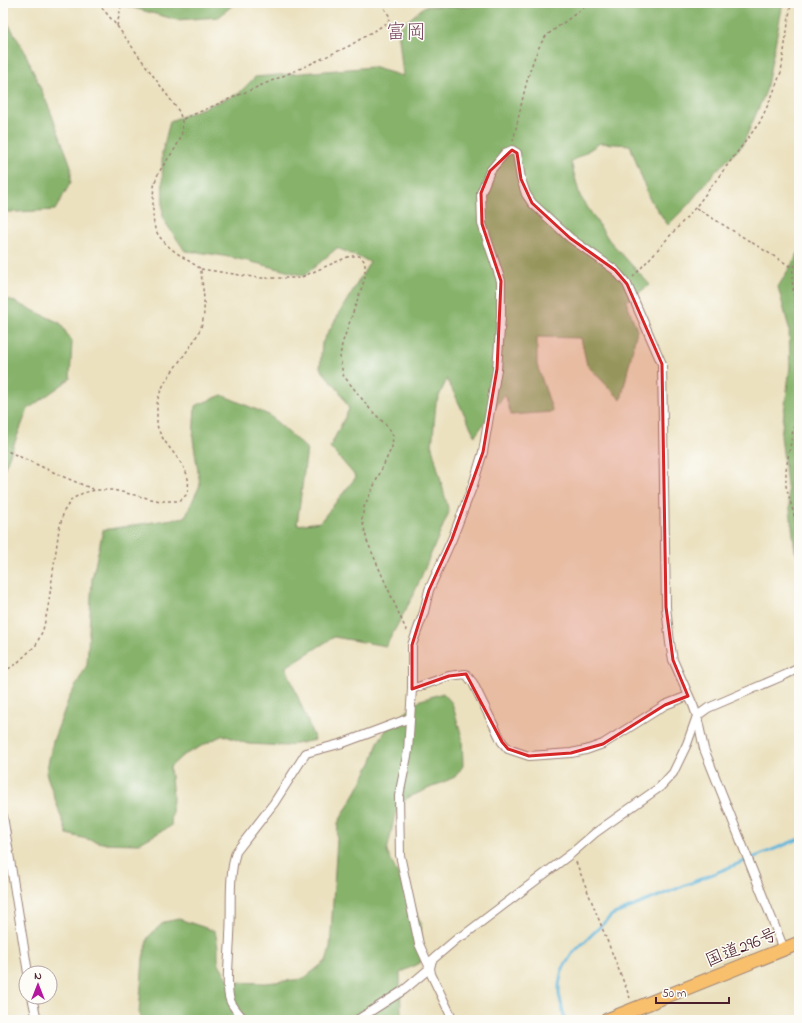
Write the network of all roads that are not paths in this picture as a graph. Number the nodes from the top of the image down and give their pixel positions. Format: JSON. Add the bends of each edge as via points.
{"nodes":[{"id":1,"x":799,"y":668,"type":"edge"},
{"id":2,"x":412,"y":689,"type":"junction"},
{"id":3,"x":688,"y":696,"type":"junction"},
{"id":4,"x":697,"y":716,"type":"junction"},
{"id":5,"x":410,"y":718,"type":"junction"},
{"id":6,"x":3,"y":816,"type":"edge"},
{"id":7,"x":799,"y":944,"type":"edge"},
{"id":8,"x":784,"y":950,"type":"junction"},
{"id":9,"x":27,"y":965,"type":"edge"},
{"id":10,"x":430,"y":968,"type":"junction"},
{"id":11,"x":33,"y":1005,"type":"edge"},
{"id":12,"x":36,"y":1020,"type":"edge"},
{"id":13,"x":244,"y":1020,"type":"edge"},
{"id":14,"x":357,"y":1020,"type":"edge"},
{"id":15,"x":453,"y":1020,"type":"edge"},
{"id":16,"x":607,"y":1020,"type":"edge"}],
"edges":[{"from":1,"to":4,"type":"street","via":[[708,708]]},
{"from":2,"to":3,"type":"street","via":[[449,676],[466,674],[502,742],[508,749],[529,756],[571,753],[603,744],[660,708]]},
{"from":2,"to":3,"type":"street","via":[[412,645],[429,590],[473,485],[483,452],[497,369],[501,281],[482,224],[481,193],[490,171],[498,160],[512,150],[517,153],[521,179],[532,203],[570,238],[615,270],[627,284],[662,364],[666,607],[673,660]]},
{"from":2,"to":5,"type":"street"},
{"from":3,"to":4,"type":"street"},
{"from":4,"to":8,"type":"street","via":[[704,749]]},
{"from":4,"to":10,"type":"street","via":[[673,773],[660,787],[595,833],[459,937],[432,960]]},
{"from":5,"to":10,"type":"street","via":[[408,751],[399,796],[400,855],[419,944]]},
{"from":5,"to":13,"type":"street","via":[[343,743],[306,753],[274,803],[236,852],[231,886],[228,987],[230,1000]]},
{"from":6,"to":9,"type":"street"},
{"from":7,"to":8,"type":"highway","name":"国道296号"},
{"from":8,"to":16,"type":"highway","name":"国道296号"},
{"from":10,"to":14,"type":"street","via":[[404,990]]},
{"from":10,"to":15,"type":"street"},
{"from":11,"to":12,"type":"street"}]}
